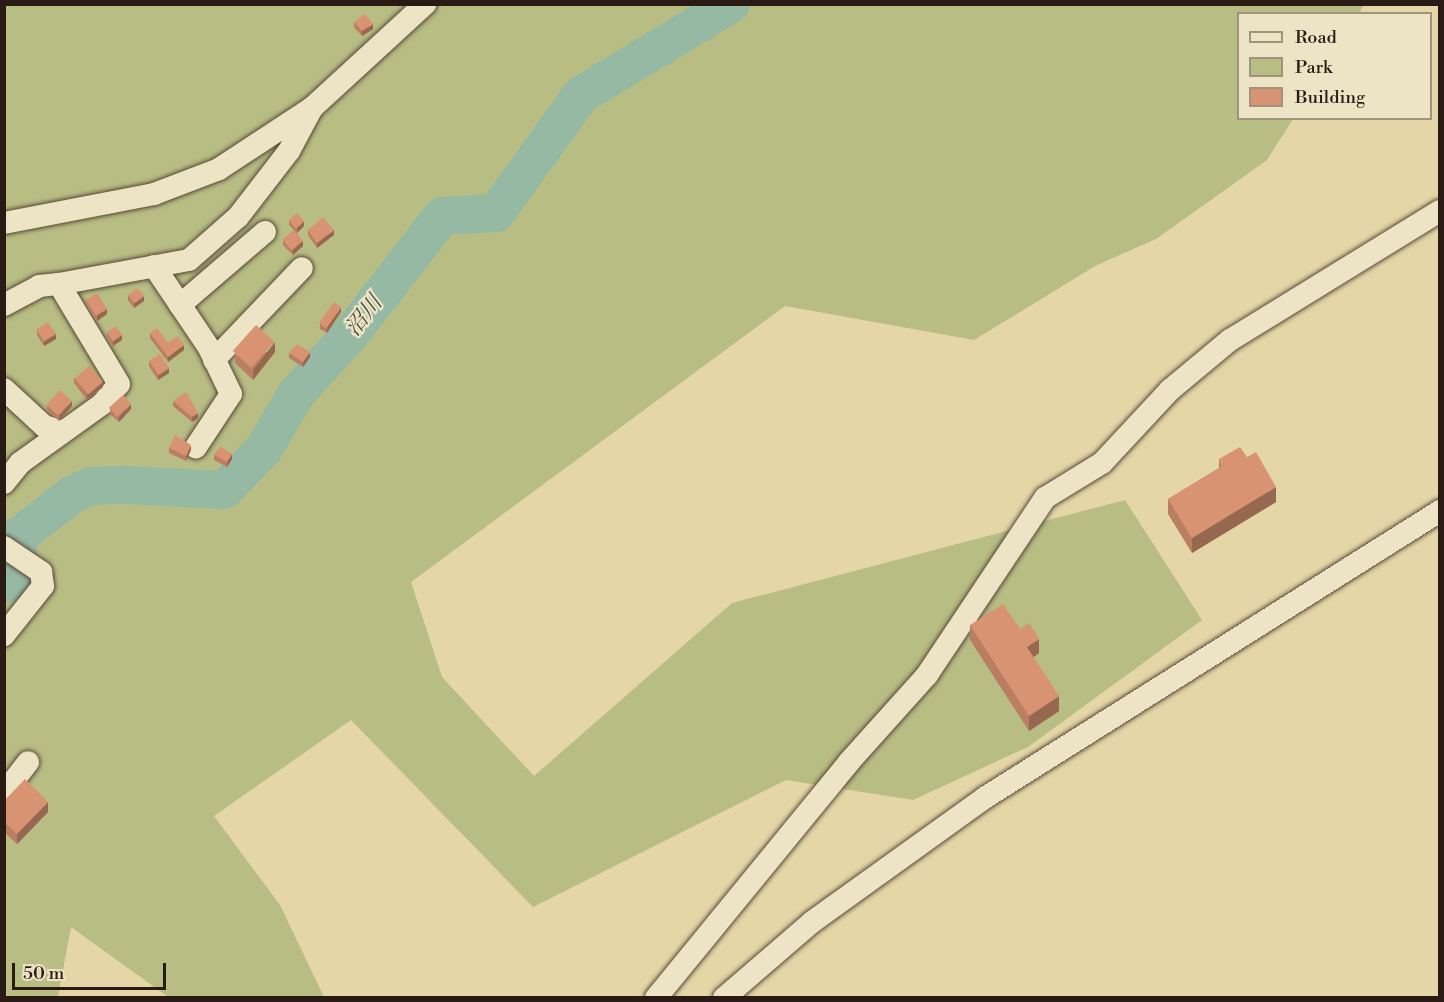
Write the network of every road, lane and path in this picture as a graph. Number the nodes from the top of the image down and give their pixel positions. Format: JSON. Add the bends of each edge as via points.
{"nodes":[{"id":1,"x":425,"y":4,"type":"edge"},
{"id":2,"x":312,"y":108,"type":"junction"},
{"id":3,"x":1440,"y":211,"type":"edge"},
{"id":4,"x":4,"y":223,"type":"edge"},
{"id":5,"x":265,"y":232,"type":"dead end"},
{"id":6,"x":153,"y":266,"type":"junction"},
{"id":7,"x":302,"y":268,"type":"dead end"},
{"id":8,"x":59,"y":284,"type":"junction"},
{"id":9,"x":4,"y":304,"type":"edge"},
{"id":10,"x":180,"y":305,"type":"junction"},
{"id":11,"x":214,"y":360,"type":"junction"},
{"id":12,"x":4,"y":389,"type":"edge"},
{"id":13,"x":60,"y":431,"type":"junction"},
{"id":14,"x":196,"y":447,"type":"dead end"},
{"id":15,"x":4,"y":483,"type":"edge"},
{"id":16,"x":1440,"y":511,"type":"edge"},
{"id":17,"x":4,"y":547,"type":"edge"},
{"id":18,"x":4,"y":635,"type":"edge"},
{"id":19,"x":28,"y":762,"type":"dead end"},
{"id":20,"x":4,"y":793,"type":"edge"},
{"id":21,"x":656,"y":998,"type":"edge"},
{"id":22,"x":724,"y":998,"type":"edge"}],
"edges":[{"from":1,"to":2,"type":"street"},
{"from":2,"to":4,"type":"street","via":[[219,169],[154,194]]},
{"from":2,"to":6,"type":"street","via":[[290,150],[238,216],[189,260]]},
{"from":3,"to":21,"type":"street","via":[[1230,340],[1170,390],[1102,463],[1045,498],[927,675],[834,780]]},
{"from":5,"to":10,"type":"street"},
{"from":6,"to":8,"type":"street"},
{"from":6,"to":10,"type":"street"},
{"from":7,"to":11,"type":"street","via":[[243,336]]},
{"from":8,"to":9,"type":"street","via":[[39,286]]},
{"from":8,"to":13,"type":"street","via":[[119,384],[102,404]]},
{"from":10,"to":11,"type":"street"},
{"from":11,"to":14,"type":"street","via":[[231,393]]},
{"from":12,"to":13,"type":"street","via":[[44,426]]},
{"from":13,"to":15,"type":"street","via":[[20,463]]},
{"from":16,"to":22,"type":"street","via":[[986,796],[812,922]]},
{"from":17,"to":18,"type":"street","via":[[41,572],[43,585]]},
{"from":19,"to":20,"type":"street"}]}
